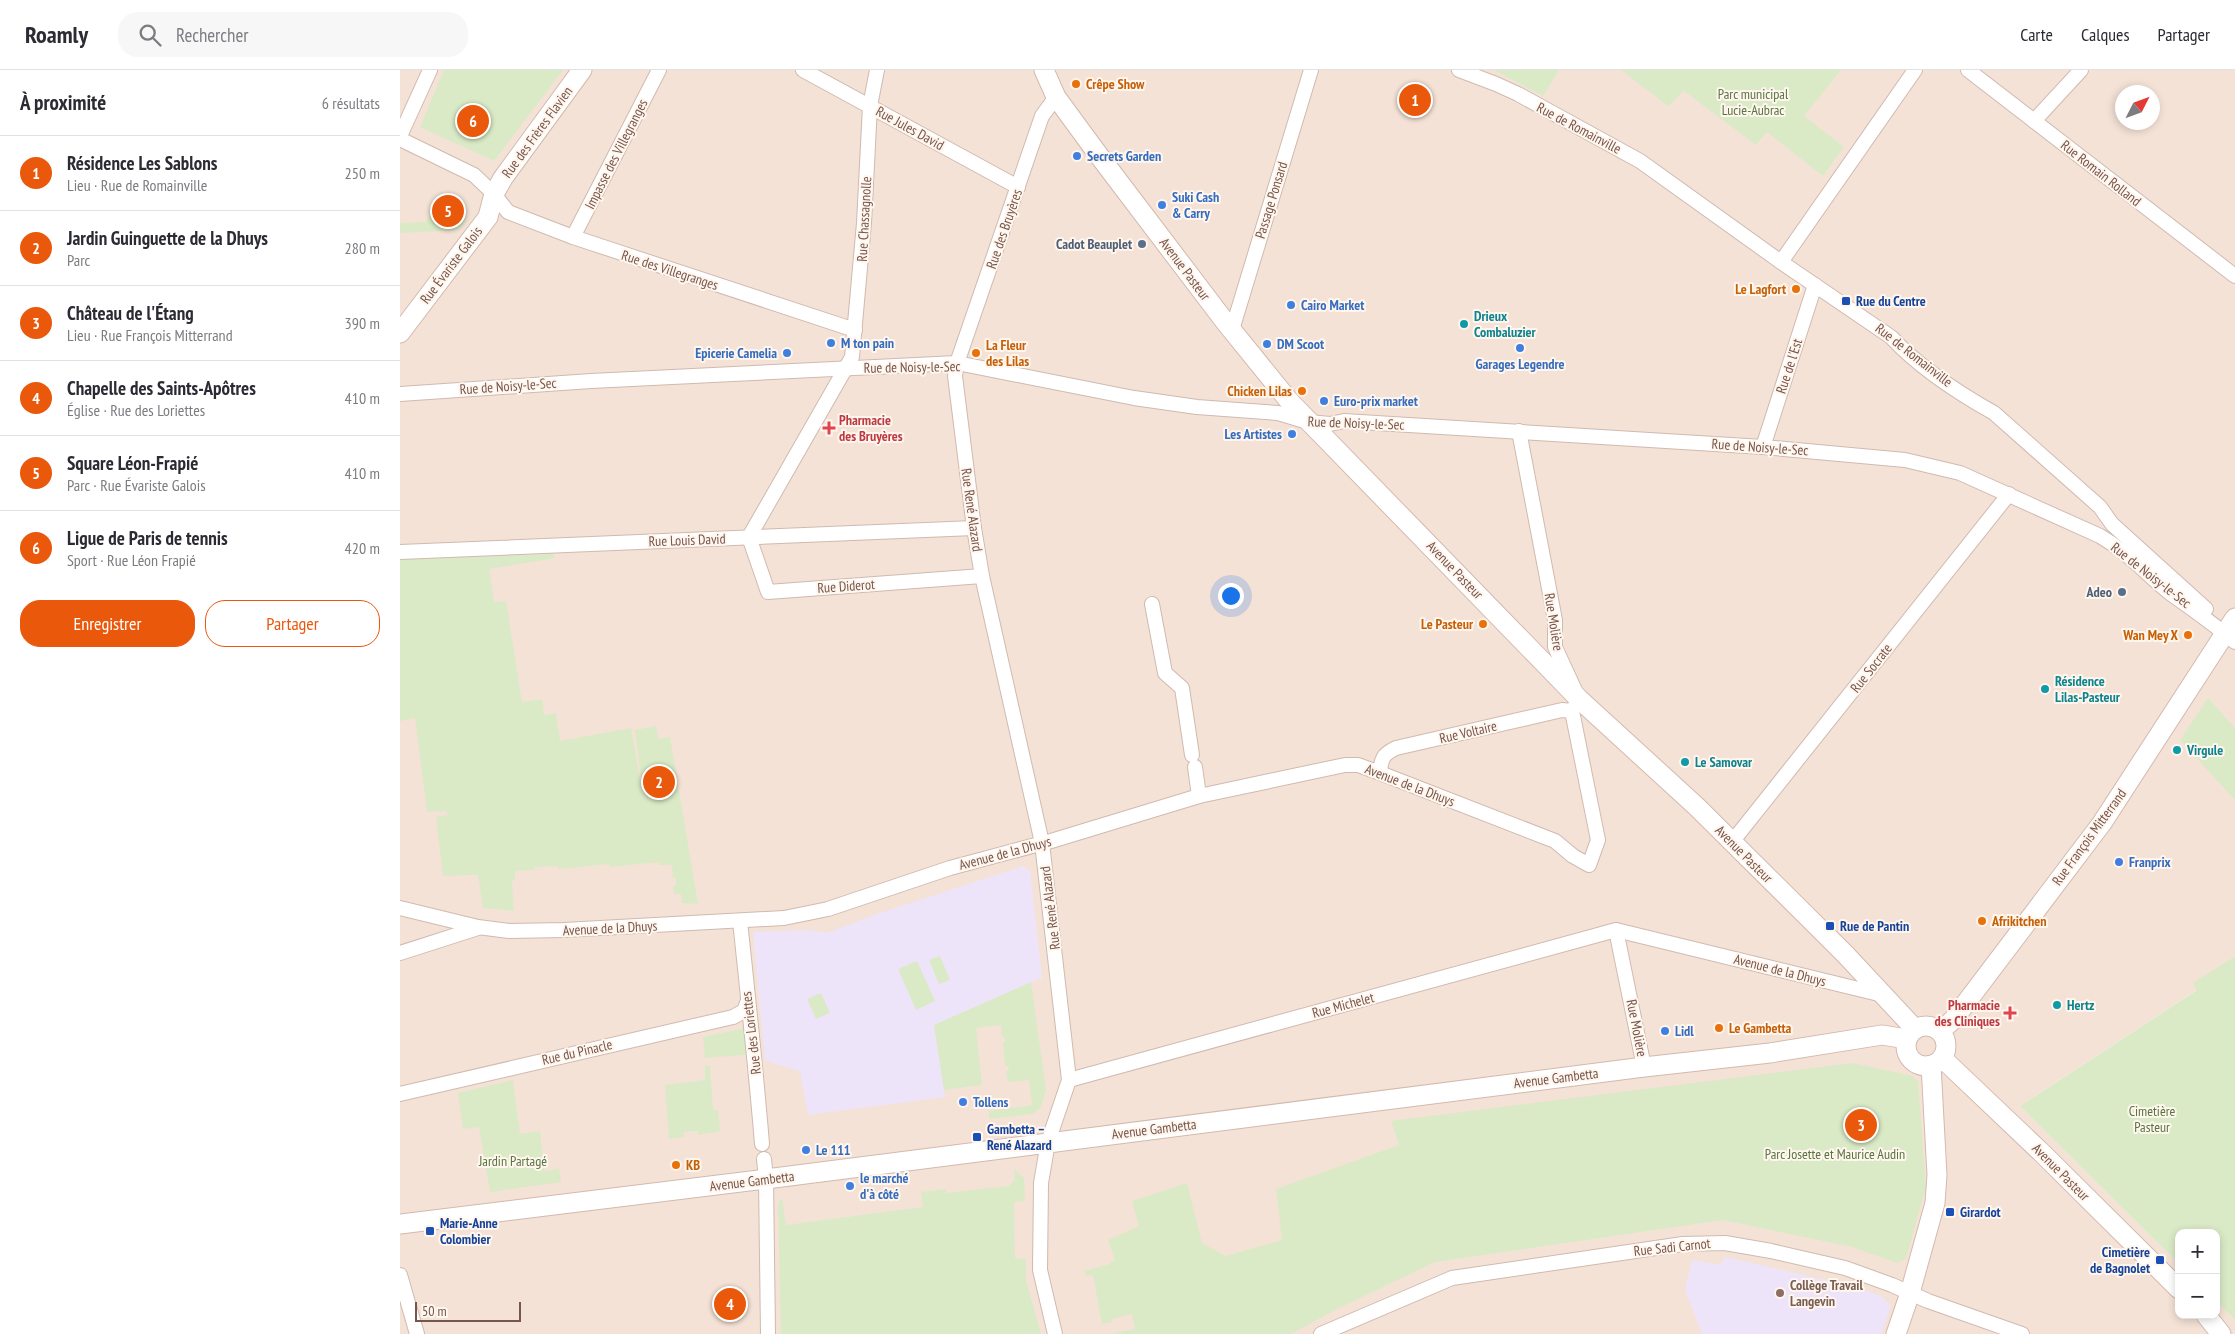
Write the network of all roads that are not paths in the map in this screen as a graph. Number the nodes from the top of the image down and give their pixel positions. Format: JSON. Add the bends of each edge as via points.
{"nodes":[{"id":1,"x":430,"y":70,"type":"edge"},
{"id":2,"x":582,"y":70,"type":"edge"},
{"id":3,"x":658,"y":70,"type":"edge"},
{"id":4,"x":803,"y":70,"type":"edge"},
{"id":5,"x":877,"y":70,"type":"edge"},
{"id":6,"x":1044,"y":70,"type":"edge"},
{"id":7,"x":1311,"y":70,"type":"edge"},
{"id":8,"x":1459,"y":70,"type":"edge"},
{"id":9,"x":1915,"y":70,"type":"edge"},
{"id":10,"x":1968,"y":70,"type":"edge"},
{"id":11,"x":2081,"y":70,"type":"edge"},
{"id":12,"x":1056,"y":98,"type":"junction"},
{"id":13,"x":870,"y":106,"type":"junction"},
{"id":14,"x":2034,"y":121,"type":"junction"},
{"id":15,"x":400,"y":137,"type":"edge"},
{"id":16,"x":1018,"y":187,"type":"junction"},
{"id":17,"x":494,"y":194,"type":"junction"},
{"id":18,"x":573,"y":238,"type":"junction"},
{"id":19,"x":1781,"y":262,"type":"junction"},
{"id":20,"x":2235,"y":276,"type":"edge"},
{"id":21,"x":1815,"y":285,"type":"junction"},
{"id":22,"x":855,"y":330,"type":"junction"},
{"id":23,"x":1232,"y":330,"type":"junction"},
{"id":24,"x":400,"y":332,"type":"edge"},
{"id":25,"x":957,"y":363,"type":"junction"},
{"id":26,"x":847,"y":368,"type":"junction"},
{"id":27,"x":400,"y":394,"type":"edge"},
{"id":28,"x":1308,"y":422,"type":"junction"},
{"id":29,"x":1519,"y":431,"type":"junction"},
{"id":30,"x":1763,"y":447,"type":"junction"},
{"id":31,"x":2009,"y":494,"type":"junction"},
{"id":32,"x":2111,"y":522,"type":"junction"},
{"id":33,"x":974,"y":528,"type":"junction"},
{"id":34,"x":2100,"y":536,"type":"junction"},
{"id":35,"x":749,"y":537,"type":"junction"},
{"id":36,"x":400,"y":552,"type":"edge"},
{"id":37,"x":982,"y":576,"type":"junction"},
{"id":38,"x":1152,"y":604,"type":"dead end"},
{"id":39,"x":2232,"y":631,"type":"edge"},
{"id":40,"x":1575,"y":705,"type":"junction"},
{"id":41,"x":1380,"y":773,"type":"junction"},
{"id":42,"x":1199,"y":796,"type":"junction"},
{"id":43,"x":1732,"y":842,"type":"junction"},
{"id":44,"x":1042,"y":843,"type":"junction"},
{"id":45,"x":1589,"y":865,"type":"joint"},
{"id":46,"x":400,"y":908,"type":"edge"},
{"id":47,"x":740,"y":921,"type":"junction"},
{"id":48,"x":478,"y":927,"type":"junction"},
{"id":49,"x":1616,"y":930,"type":"junction"},
{"id":50,"x":400,"y":953,"type":"edge"},
{"id":51,"x":1885,"y":996,"type":"junction"},
{"id":52,"x":748,"y":1003,"type":"junction"},
{"id":53,"x":1940,"y":1031,"type":"junction"},
{"id":54,"x":1911,"y":1034,"type":"junction"},
{"id":55,"x":1936,"y":1062,"type":"junction"},
{"id":56,"x":1644,"y":1067,"type":"junction"},
{"id":57,"x":1069,"y":1080,"type":"junction"},
{"id":58,"x":400,"y":1094,"type":"edge"},
{"id":59,"x":1048,"y":1142,"type":"junction"},
{"id":60,"x":762,"y":1144,"type":"dead end"},
{"id":61,"x":764,"y":1159,"type":"dead end"},
{"id":62,"x":766,"y":1179,"type":"junction"},
{"id":63,"x":400,"y":1224,"type":"edge"},
{"id":64,"x":400,"y":1275,"type":"edge"},
{"id":65,"x":2175,"y":1284,"type":"edge"},
{"id":66,"x":1910,"y":1293,"type":"junction"},
{"id":67,"x":2209,"y":1319,"type":"edge"},
{"id":68,"x":1327,"y":1333,"type":"edge"},
{"id":69,"x":417,"y":1334,"type":"edge"},
{"id":70,"x":768,"y":1334,"type":"edge"},
{"id":71,"x":1055,"y":1334,"type":"edge"},
{"id":72,"x":1896,"y":1334,"type":"edge"},
{"id":73,"x":2022,"y":1334,"type":"edge"},
{"id":74,"x":2221,"y":1334,"type":"edge"}],
"edges":[{"from":1,"to":15,"type":"street"},
{"from":2,"to":17,"type":"main road","name":"Rue des Frères Flavien"},
{"from":3,"to":18,"type":"street","name":"Impasse des Villegranges"},
{"from":4,"to":13,"type":"street","name":"Rue Jules David"},
{"from":5,"to":13,"type":"street","name":"Rue Chassagnolle"},
{"from":6,"to":12,"type":"main road","name":"Avenue Pasteur"},
{"from":7,"to":23,"type":"street","name":"Passage Ponsard"},
{"from":8,"to":19,"type":"street","name":"Rue de Romainville","via":[[1518,94],[1640,161]]},
{"from":9,"to":19,"type":"street"},
{"from":10,"to":14,"type":"street","name":"Rue Romain Rolland"},
{"from":11,"to":14,"type":"street"},
{"from":12,"to":16,"type":"street","name":"Rue des Bruyères","via":[[1042,116]]},
{"from":12,"to":23,"type":"main road","name":"Avenue Pasteur"},
{"from":13,"to":16,"type":"street","name":"Rue Jules David"},
{"from":13,"to":22,"type":"street","name":"Rue Chassagnolle"},
{"from":14,"to":20,"type":"street","name":"Rue Romain Rolland"},
{"from":15,"to":17,"type":"street","name":"Rue des Villegranges","via":[[474,175]]},
{"from":16,"to":25,"type":"street","name":"Rue des Bruyères"},
{"from":17,"to":18,"type":"street","name":"Rue des Villegranges","via":[[508,212]]},
{"from":17,"to":24,"type":"main road","name":"Rue Évariste Galois","via":[[488,217]]},
{"from":18,"to":22,"type":"street","name":"Rue des Villegranges"},
{"from":19,"to":21,"type":"street","name":"Rue de Romainville"},
{"from":21,"to":30,"type":"street","name":"Rue de l'Est"},
{"from":21,"to":32,"type":"street","name":"Rue de Romainville","via":[[1994,413],[2100,507]]},
{"from":22,"to":26,"type":"street","name":"Rue Chassagnolle","via":[[852,357]]},
{"from":23,"to":28,"type":"main road","name":"Avenue Pasteur"},
{"from":25,"to":26,"type":"street","name":"Rue de Noisy-le-Sec"},
{"from":25,"to":28,"type":"street","name":"Rue de Noisy-le-Sec","via":[[1134,398],[1278,413]]},
{"from":25,"to":33,"type":"street","name":"Rue René Alazard","via":[[955,376]]},
{"from":26,"to":27,"type":"street","name":"Rue de Noisy-le-Sec"},
{"from":26,"to":35,"type":"street","name":"Rue Chassagnolle"},
{"from":28,"to":29,"type":"street","name":"Rue de Noisy-le-Sec","via":[[1330,424],[1344,421]]},
{"from":28,"to":40,"type":"main road","name":"Avenue Pasteur","via":[[1371,484]]},
{"from":29,"to":30,"type":"street","name":"Rue de Noisy-le-Sec"},
{"from":29,"to":40,"type":"street","name":"Rue Molière","via":[[1555,620],[1555,647]]},
{"from":30,"to":31,"type":"street","name":"Rue de Noisy-le-Sec","via":[[1905,460],[1960,473]]},
{"from":31,"to":34,"type":"street","name":"Rue de Noisy-le-Sec"},
{"from":31,"to":43,"type":"street","name":"Rue Socrate"},
{"from":32,"to":34,"type":"street","via":[[2112,533]]},
{"from":32,"to":39,"type":"street","name":"Rue de Romainville"},
{"from":33,"to":35,"type":"street","name":"Rue Louis David"},
{"from":33,"to":37,"type":"street","name":"Rue René Alazard"},
{"from":34,"to":39,"type":"street","name":"Rue de Noisy-le-Sec","via":[[2120,548],[2169,592]]},
{"from":35,"to":36,"type":"street","name":"Rue Louis David"},
{"from":35,"to":37,"type":"street","name":"Rue Diderot","via":[[768,592]]},
{"from":37,"to":44,"type":"street","name":"Rue René Alazard"},
{"from":38,"to":42,"type":"street","via":[[1165,673],[1182,688]]},
{"from":39,"to":53,"type":"main road","name":"Rue François Mitterrand","via":[[2102,823],[1953,1020]]},
{"from":40,"to":41,"type":"street","name":"Rue Voltaire","via":[[1396,748],[1386,752]]},
{"from":40,"to":43,"type":"main road","name":"Avenue Pasteur","via":[[1697,807]]},
{"from":40,"to":45,"type":"street","name":"Rue Molière","via":[[1598,840]]},
{"from":41,"to":42,"type":"street","name":"Avenue de la Dhuys","via":[[1358,765],[1345,765]]},
{"from":41,"to":45,"type":"street","name":"Avenue de la Dhuys","via":[[1555,841]]},
{"from":42,"to":44,"type":"street","name":"Avenue de la Dhuys"},
{"from":43,"to":51,"type":"main road","name":"Avenue Pasteur"},
{"from":44,"to":47,"type":"street","name":"Avenue de la Dhuys","via":[[950,868],[828,909],[784,918]]},
{"from":44,"to":57,"type":"street","name":"Rue René Alazard"},
{"from":46,"to":48,"type":"street","name":"Avenue de la Dhuys"},
{"from":47,"to":48,"type":"street","name":"Avenue de la Dhuys","via":[[564,930],[509,931]]},
{"from":47,"to":52,"type":"street","name":"Rue des Loriettes"},
{"from":48,"to":50,"type":"street"},
{"from":49,"to":51,"type":"street","name":"Avenue de la Dhuys"},
{"from":49,"to":56,"type":"street","name":"Rue Molière"},
{"from":49,"to":57,"type":"street","name":"Rue Michelet"},
{"from":51,"to":54,"type":"main road","name":"Avenue Pasteur"},
{"from":52,"to":58,"type":"street","name":"Rue du Pinacle","via":[[744,1011],[733,1017]]},
{"from":52,"to":60,"type":"street","name":"Rue des Loriettes"},
{"from":53,"to":54,"type":"main road","via":[[1927,1026]]},
{"from":53,"to":55,"type":"main road","via":[[1946,1047]]},
{"from":54,"to":55,"type":"main road","via":[[1907,1050],[1913,1061],[1925,1066]]},
{"from":54,"to":56,"type":"main road","name":"Avenue Gambetta","via":[[1882,1035],[1770,1053]]},
{"from":55,"to":65,"type":"main road","name":"Avenue Pasteur","via":[[2042,1153]]},
{"from":55,"to":66,"type":"main road","via":[[1936,1203]]},
{"from":56,"to":59,"type":"main road","name":"Avenue Gambetta"},
{"from":57,"to":59,"type":"street","name":"Rue René Alazard"},
{"from":59,"to":62,"type":"main road","name":"Avenue Gambetta"},
{"from":59,"to":71,"type":"street","name":"Rue René Alazard","via":[[1042,1183],[1040,1270]]},
{"from":61,"to":62,"type":"street"},
{"from":62,"to":63,"type":"main road","name":"Avenue Gambetta"},
{"from":62,"to":70,"type":"street"},
{"from":64,"to":69,"type":"street"},
{"from":66,"to":68,"type":"street","name":"Rue Sadi Carnot","via":[[1845,1268],[1771,1251],[1725,1242],[1683,1244],[1452,1278]]},
{"from":66,"to":72,"type":"main road"},
{"from":66,"to":73,"type":"street","name":"Rue Sadi Carnot"},
{"from":67,"to":74,"type":"main road"}]}
